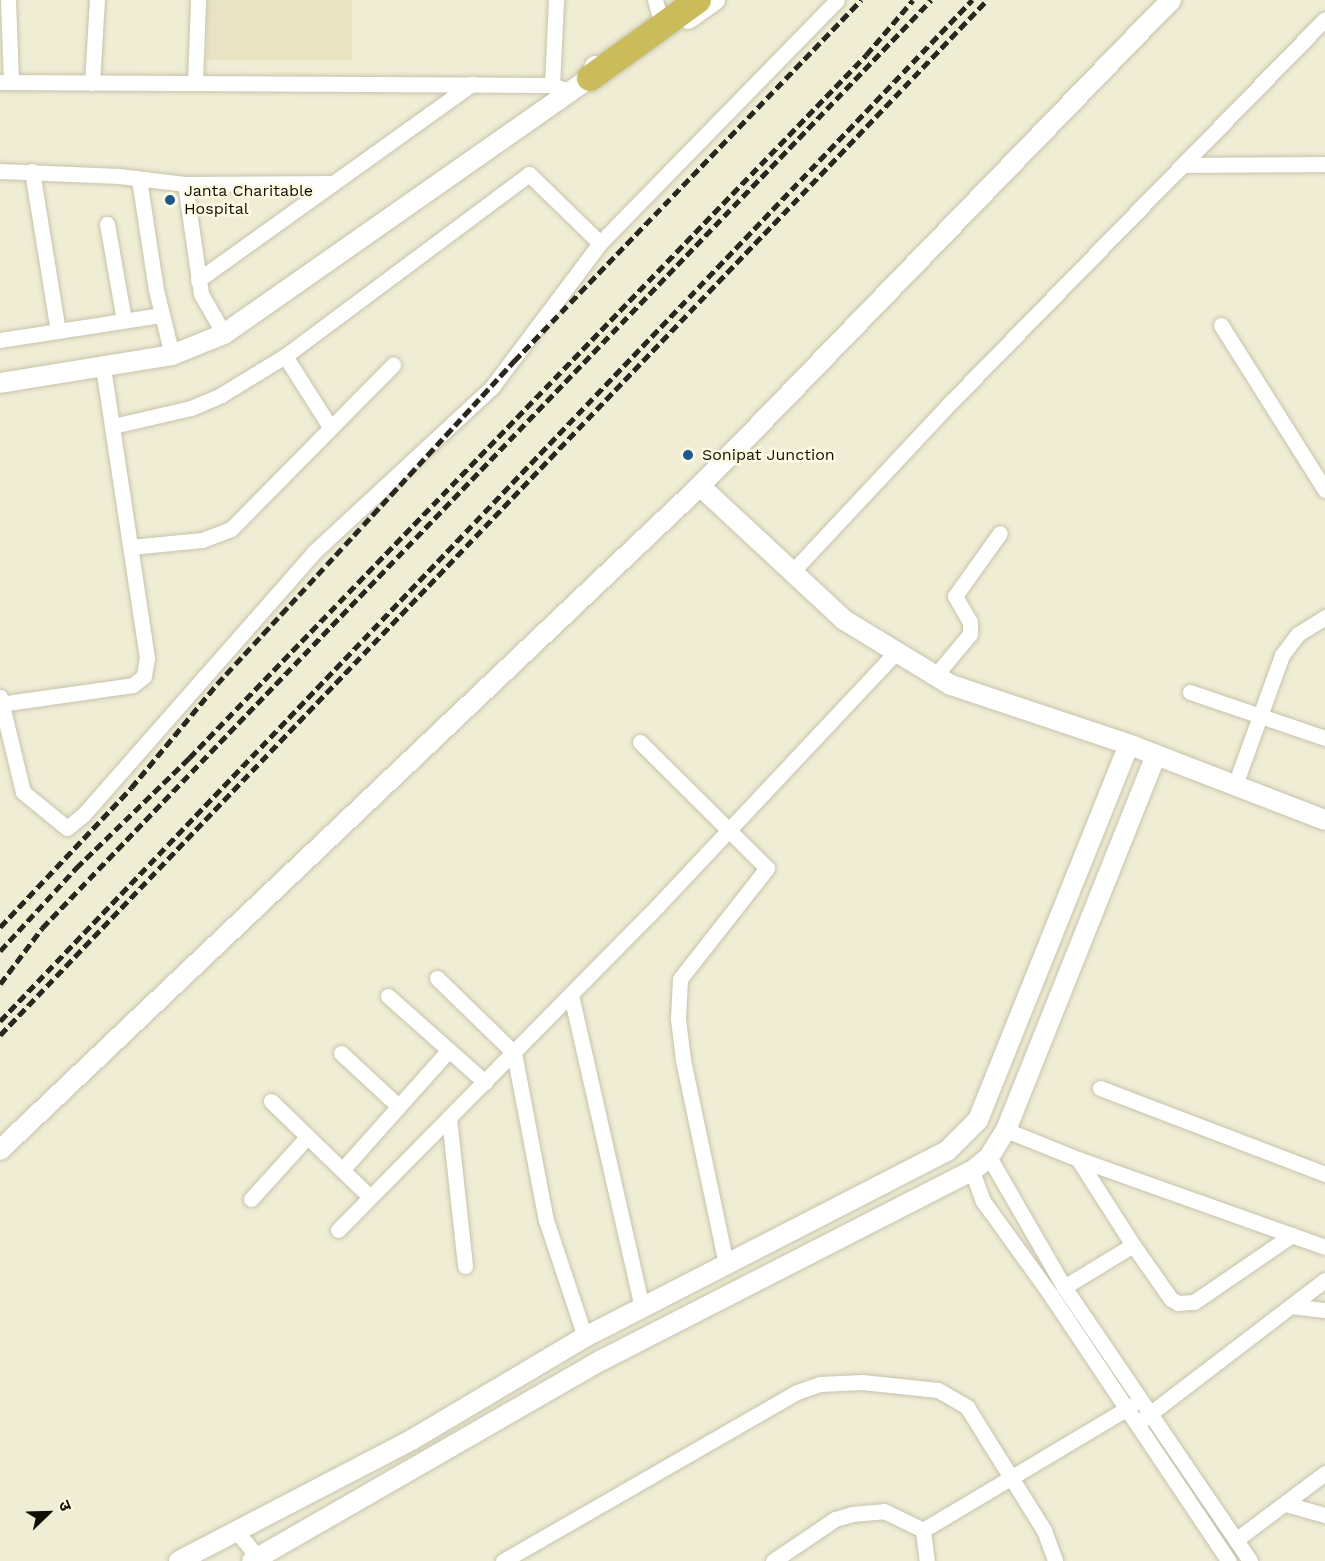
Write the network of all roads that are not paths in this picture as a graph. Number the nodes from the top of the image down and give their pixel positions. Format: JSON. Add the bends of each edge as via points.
{"nodes":[{"id":1,"x":8,"y":0,"type":"edge"},
{"id":2,"x":96,"y":0,"type":"edge"},
{"id":3,"x":198,"y":0,"type":"edge"},
{"id":4,"x":556,"y":0,"type":"edge"},
{"id":5,"x":715,"y":0,"type":"edge"},
{"id":6,"x":837,"y":0,"type":"edge"},
{"id":7,"x":1171,"y":0,"type":"edge"},
{"id":8,"x":691,"y":2,"type":"edge"},
{"id":9,"x":658,"y":8,"type":"edge"},
{"id":10,"x":1325,"y":19,"type":"edge"},
{"id":11,"x":5,"y":82,"type":"edge"},
{"id":12,"x":92,"y":83,"type":"junction"},
{"id":13,"x":195,"y":83,"type":"junction"},
{"id":14,"x":472,"y":84,"type":"junction"},
{"id":15,"x":552,"y":85,"type":"junction"},
{"id":16,"x":581,"y":85,"type":"junction"},
{"id":17,"x":1325,"y":164,"type":"edge"},
{"id":18,"x":1183,"y":165,"type":"junction"},
{"id":19,"x":0,"y":171,"type":"edge"},
{"id":20,"x":32,"y":171,"type":"junction"},
{"id":21,"x":139,"y":179,"type":"junction"},
{"id":22,"x":333,"y":183,"type":"junction"},
{"id":23,"x":185,"y":184,"type":"junction"},
{"id":24,"x":107,"y":225,"type":"dead end"},
{"id":25,"x":600,"y":243,"type":"junction"},
{"id":26,"x":198,"y":280,"type":"junction"},
{"id":27,"x":161,"y":315,"type":"junction"},
{"id":28,"x":124,"y":320,"type":"junction"},
{"id":29,"x":1221,"y":325,"type":"dead end"},
{"id":30,"x":58,"y":331,"type":"junction"},
{"id":31,"x":224,"y":334,"type":"junction"},
{"id":32,"x":0,"y":340,"type":"edge"},
{"id":33,"x":172,"y":355,"type":"junction"},
{"id":34,"x":285,"y":356,"type":"junction"},
{"id":35,"x":393,"y":365,"type":"dead end"},
{"id":36,"x":103,"y":368,"type":"junction"},
{"id":37,"x":0,"y":383,"type":"edge"},
{"id":38,"x":328,"y":425,"type":"junction"},
{"id":39,"x":113,"y":426,"type":"junction"},
{"id":40,"x":700,"y":486,"type":"junction"},
{"id":41,"x":1325,"y":490,"type":"edge"},
{"id":42,"x":1000,"y":532,"type":"dead end"},
{"id":43,"x":131,"y":547,"type":"junction"},
{"id":44,"x":791,"y":573,"type":"junction"},
{"id":45,"x":1325,"y":617,"type":"edge"},
{"id":46,"x":894,"y":654,"type":"junction"},
{"id":47,"x":934,"y":676,"type":"junction"},
{"id":48,"x":1190,"y":692,"type":"dead end"},
{"id":49,"x":0,"y":702,"type":"edge"},
{"id":50,"x":1259,"y":716,"type":"junction"},
{"id":51,"x":1325,"y":738,"type":"edge"},
{"id":52,"x":640,"y":742,"type":"dead end"},
{"id":53,"x":1128,"y":745,"type":"junction"},
{"id":54,"x":1156,"y":755,"type":"junction"},
{"id":55,"x":1235,"y":785,"type":"junction"},
{"id":56,"x":1324,"y":815,"type":"edge"},
{"id":57,"x":728,"y":828,"type":"junction"},
{"id":58,"x":437,"y":978,"type":"dead end"},
{"id":59,"x":571,"y":995,"type":"junction"},
{"id":60,"x":388,"y":996,"type":"dead end"},
{"id":61,"x":447,"y":1052,"type":"junction"},
{"id":62,"x":341,"y":1053,"type":"dead end"},
{"id":63,"x":514,"y":1053,"type":"junction"},
{"id":64,"x":485,"y":1082,"type":"junction"},
{"id":65,"x":1100,"y":1088,"type":"dead end"},
{"id":66,"x":271,"y":1101,"type":"dead end"},
{"id":67,"x":398,"y":1106,"type":"junction"},
{"id":68,"x":449,"y":1118,"type":"junction"},
{"id":69,"x":1006,"y":1130,"type":"junction"},
{"id":70,"x":307,"y":1137,"type":"junction"},
{"id":71,"x":0,"y":1150,"type":"edge"},
{"id":72,"x":989,"y":1156,"type":"junction"},
{"id":73,"x":1078,"y":1159,"type":"junction"},
{"id":74,"x":342,"y":1170,"type":"junction"},
{"id":75,"x":972,"y":1171,"type":"junction"},
{"id":76,"x":1325,"y":1174,"type":"edge"},
{"id":77,"x":370,"y":1197,"type":"junction"},
{"id":78,"x":251,"y":1199,"type":"dead end"},
{"id":79,"x":338,"y":1230,"type":"dead end"},
{"id":80,"x":1292,"y":1235,"type":"junction"},
{"id":81,"x":1133,"y":1245,"type":"junction"},
{"id":82,"x":1325,"y":1246,"type":"edge"},
{"id":83,"x":726,"y":1264,"type":"junction"},
{"id":84,"x":465,"y":1266,"type":"dead end"},
{"id":85,"x":1325,"y":1280,"type":"edge"},
{"id":86,"x":1064,"y":1287,"type":"junction"},
{"id":87,"x":1291,"y":1306,"type":"junction"},
{"id":88,"x":642,"y":1307,"type":"junction"},
{"id":89,"x":1325,"y":1310,"type":"edge"},
{"id":90,"x":585,"y":1337,"type":"junction"},
{"id":91,"x":1140,"y":1400,"type":"junction"},
{"id":92,"x":1125,"y":1410,"type":"junction"},
{"id":93,"x":1150,"y":1414,"type":"junction"},
{"id":94,"x":1136,"y":1424,"type":"junction"},
{"id":95,"x":1325,"y":1473,"type":"edge"},
{"id":96,"x":1011,"y":1477,"type":"junction"},
{"id":97,"x":1286,"y":1504,"type":"junction"},
{"id":98,"x":1325,"y":1515,"type":"edge"},
{"id":99,"x":922,"y":1530,"type":"junction"},
{"id":100,"x":238,"y":1533,"type":"junction"},
{"id":101,"x":1237,"y":1539,"type":"junction"},
{"id":102,"x":258,"y":1560,"type":"edge"},
{"id":103,"x":179,"y":1561,"type":"edge"},
{"id":104,"x":502,"y":1561,"type":"edge"},
{"id":105,"x":773,"y":1561,"type":"edge"},
{"id":106,"x":927,"y":1561,"type":"edge"},
{"id":107,"x":1055,"y":1561,"type":"edge"},
{"id":108,"x":1229,"y":1561,"type":"edge"},
{"id":109,"x":1250,"y":1561,"type":"edge"}],
"edges":[{"from":1,"to":11,"type":"street"},
{"from":2,"to":12,"type":"street"},
{"from":3,"to":13,"type":"street"},
{"from":4,"to":15,"type":"street"},
{"from":5,"to":16,"type":"street","via":[[601,79]]},
{"from":6,"to":25,"type":"street"},
{"from":7,"to":40,"type":"street"},
{"from":8,"to":9,"type":"street"},
{"from":8,"to":16,"type":"highway"},
{"from":9,"to":16,"type":"street","via":[[592,68]]},
{"from":10,"to":18,"type":"street"},
{"from":11,"to":12,"type":"street"},
{"from":12,"to":13,"type":"street"},
{"from":13,"to":14,"type":"street"},
{"from":14,"to":15,"type":"street"},
{"from":14,"to":22,"type":"street"},
{"from":15,"to":16,"type":"street"},
{"from":16,"to":31,"type":"street"},
{"from":17,"to":18,"type":"street"},
{"from":18,"to":44,"type":"street","via":[[953,400]]},
{"from":19,"to":20,"type":"street"},
{"from":20,"to":21,"type":"street"},
{"from":20,"to":30,"type":"street"},
{"from":21,"to":23,"type":"street"},
{"from":21,"to":27,"type":"street"},
{"from":22,"to":23,"type":"street"},
{"from":22,"to":26,"type":"street"},
{"from":23,"to":26,"type":"street"},
{"from":24,"to":28,"type":"street"},
{"from":25,"to":34,"type":"street","via":[[529,174]]},
{"from":25,"to":49,"type":"street","via":[[492,387],[315,552],[84,814],[67,828],[23,792]]},
{"from":26,"to":31,"type":"street","via":[[201,294]]},
{"from":27,"to":28,"type":"street"},
{"from":27,"to":33,"type":"street"},
{"from":28,"to":30,"type":"street"},
{"from":29,"to":41,"type":"street"},
{"from":30,"to":32,"type":"street"},
{"from":31,"to":33,"type":"street"},
{"from":33,"to":36,"type":"street"},
{"from":34,"to":38,"type":"street"},
{"from":34,"to":39,"type":"street","via":[[221,395],[191,408]]},
{"from":35,"to":38,"type":"street"},
{"from":36,"to":37,"type":"street"},
{"from":36,"to":39,"type":"street"},
{"from":38,"to":43,"type":"street","via":[[231,529],[202,540]]},
{"from":39,"to":43,"type":"street"},
{"from":40,"to":44,"type":"street"},
{"from":40,"to":71,"type":"street"},
{"from":42,"to":47,"type":"street","via":[[955,596],[970,622],[970,634]]},
{"from":43,"to":49,"type":"street","via":[[147,658],[141,681]]},
{"from":44,"to":46,"type":"street","via":[[844,620]]},
{"from":45,"to":50,"type":"street","via":[[1289,642]]},
{"from":46,"to":47,"type":"street"},
{"from":46,"to":57,"type":"street"},
{"from":47,"to":53,"type":"street"},
{"from":48,"to":50,"type":"street"},
{"from":50,"to":51,"type":"street"},
{"from":50,"to":55,"type":"street"},
{"from":52,"to":57,"type":"street"},
{"from":53,"to":54,"type":"street"},
{"from":53,"to":83,"type":"street","via":[[1007,1054],[968,1132],[947,1151]]},
{"from":54,"to":55,"type":"street"},
{"from":54,"to":69,"type":"street"},
{"from":55,"to":56,"type":"street"},
{"from":57,"to":59,"type":"street"},
{"from":57,"to":83,"type":"street","via":[[764,861],[765,874],[684,969],[678,1019]]},
{"from":58,"to":63,"type":"street"},
{"from":59,"to":63,"type":"street"},
{"from":59,"to":88,"type":"street"},
{"from":60,"to":61,"type":"street"},
{"from":61,"to":64,"type":"street"},
{"from":61,"to":67,"type":"street"},
{"from":62,"to":67,"type":"street"},
{"from":63,"to":64,"type":"street"},
{"from":63,"to":90,"type":"street","via":[[546,1220]]},
{"from":64,"to":68,"type":"street"},
{"from":65,"to":76,"type":"street"},
{"from":66,"to":70,"type":"street"},
{"from":67,"to":74,"type":"street"},
{"from":68,"to":77,"type":"street"},
{"from":68,"to":84,"type":"street"},
{"from":69,"to":72,"type":"street"},
{"from":69,"to":73,"type":"street"},
{"from":70,"to":74,"type":"street"},
{"from":70,"to":78,"type":"street"},
{"from":72,"to":75,"type":"street"},
{"from":72,"to":86,"type":"street"},
{"from":73,"to":80,"type":"street"},
{"from":73,"to":81,"type":"street"},
{"from":74,"to":77,"type":"street"},
{"from":75,"to":92,"type":"street","via":[[983,1201],[1050,1294]]},
{"from":75,"to":102,"type":"street","via":[[602,1360]]},
{"from":77,"to":79,"type":"street"},
{"from":80,"to":81,"type":"street","via":[[1187,1305],[1171,1299]]},
{"from":80,"to":82,"type":"street"},
{"from":81,"to":86,"type":"street"},
{"from":83,"to":88,"type":"street"},
{"from":85,"to":87,"type":"street"},
{"from":86,"to":91,"type":"street"},
{"from":87,"to":89,"type":"street"},
{"from":87,"to":93,"type":"street"},
{"from":88,"to":90,"type":"street"},
{"from":90,"to":100,"type":"street","via":[[413,1439]]},
{"from":91,"to":92,"type":"street"},
{"from":91,"to":93,"type":"street"},
{"from":92,"to":94,"type":"street"},
{"from":92,"to":96,"type":"street"},
{"from":93,"to":94,"type":"street"},
{"from":93,"to":101,"type":"street"},
{"from":94,"to":108,"type":"street"},
{"from":95,"to":97,"type":"street"},
{"from":96,"to":99,"type":"street"},
{"from":96,"to":104,"type":"street","via":[[967,1407],[954,1397],[938,1390],[862,1382],[820,1384],[797,1392]]},
{"from":96,"to":107,"type":"street","via":[[1044,1530]]},
{"from":97,"to":98,"type":"street"},
{"from":97,"to":101,"type":"street"},
{"from":99,"to":105,"type":"street","via":[[884,1511],[852,1514],[835,1519]]},
{"from":99,"to":106,"type":"street"},
{"from":100,"to":102,"type":"street"},
{"from":100,"to":103,"type":"street"},
{"from":101,"to":109,"type":"street"}]}
